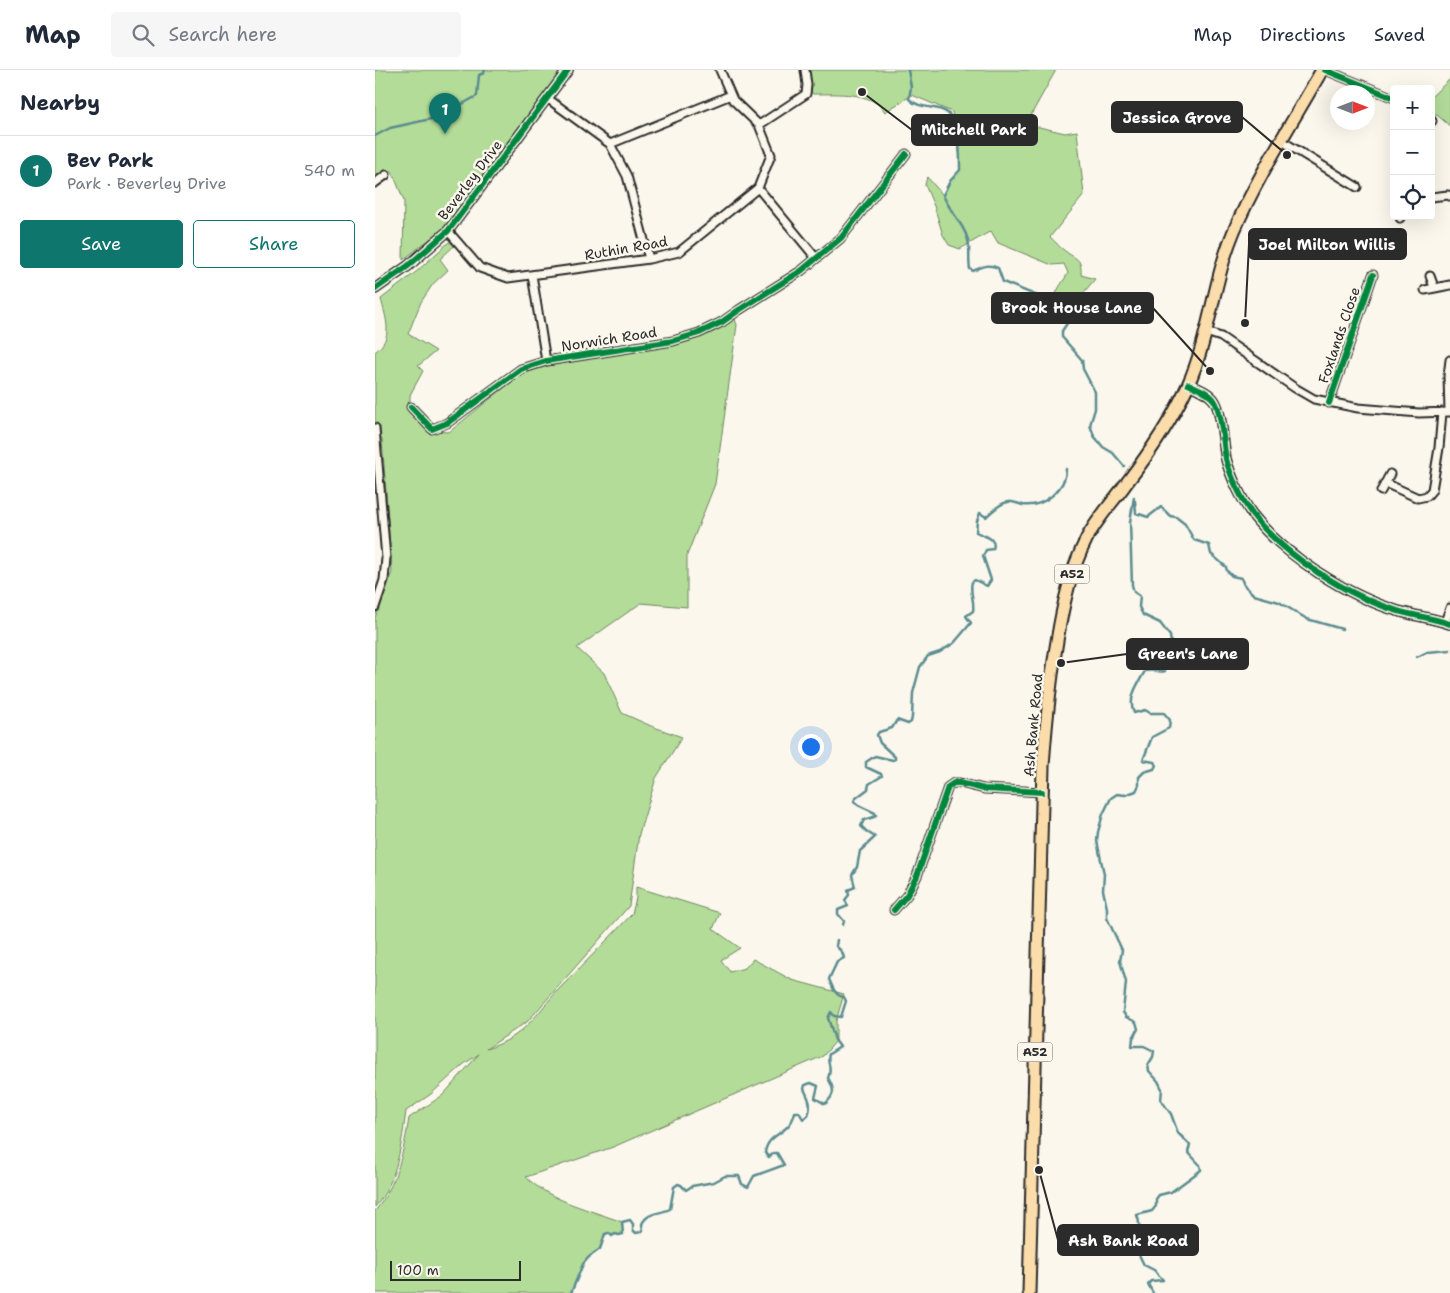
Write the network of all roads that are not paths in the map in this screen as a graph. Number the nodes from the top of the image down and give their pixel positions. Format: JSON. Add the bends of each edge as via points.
{"nodes":[{"id":1,"x":568,"y":70,"type":"edge"},
{"id":2,"x":720,"y":70,"type":"edge"},
{"id":3,"x":805,"y":70,"type":"edge"},
{"id":4,"x":1323,"y":70,"type":"edge"},
{"id":5,"x":731,"y":95,"type":"junction"},
{"id":6,"x":1390,"y":96,"type":"edge"},
{"id":7,"x":547,"y":98,"type":"junction"},
{"id":8,"x":759,"y":124,"type":"junction"},
{"id":9,"x":1282,"y":142,"type":"junction"},
{"id":10,"x":609,"y":144,"type":"junction"},
{"id":11,"x":907,"y":154,"type":"dead end"},
{"id":12,"x":386,"y":175,"type":"dead end"},
{"id":13,"x":375,"y":183,"type":"edge"},
{"id":14,"x":1357,"y":187,"type":"dead end"},
{"id":15,"x":758,"y":188,"type":"junction"},
{"id":16,"x":1450,"y":196,"type":"edge"},
{"id":17,"x":1435,"y":197,"type":"edge"},
{"id":18,"x":448,"y":231,"type":"junction"},
{"id":19,"x":816,"y":258,"type":"junction"},
{"id":20,"x":649,"y":259,"type":"junction"},
{"id":21,"x":532,"y":275,"type":"junction"},
{"id":22,"x":1373,"y":275,"type":"dead end"},
{"id":23,"x":1430,"y":276,"type":"dead end"},
{"id":24,"x":1450,"y":285,"type":"edge"},
{"id":25,"x":1434,"y":288,"type":"junction"},
{"id":26,"x":375,"y":290,"type":"edge"},
{"id":27,"x":1425,"y":290,"type":"dead end"},
{"id":28,"x":1206,"y":332,"type":"junction"},
{"id":29,"x":1450,"y":360,"type":"edge"},
{"id":30,"x":546,"y":361,"type":"junction"},
{"id":31,"x":1188,"y":384,"type":"junction"},
{"id":32,"x":1329,"y":403,"type":"junction"},
{"id":33,"x":411,"y":407,"type":"dead end"},
{"id":34,"x":1447,"y":412,"type":"edge"},
{"id":35,"x":375,"y":428,"type":"edge"},
{"id":36,"x":377,"y":458,"type":"edge"},
{"id":37,"x":1390,"y":474,"type":"dead end"},
{"id":38,"x":1385,"y":484,"type":"junction"},
{"id":39,"x":1381,"y":490,"type":"dead end"},
{"id":40,"x":375,"y":607,"type":"edge"},
{"id":41,"x":1450,"y":608,"type":"edge"},
{"id":42,"x":1447,"y":623,"type":"edge"},
{"id":43,"x":1042,"y":792,"type":"junction"},
{"id":44,"x":894,"y":910,"type":"dead end"},
{"id":45,"x":1029,"y":1293,"type":"edge"}],
"edges":[{"from":1,"to":7,"type":"street","name":"Beverley Drive"},
{"from":2,"to":5,"type":"street","name":"Ruthin Road"},
{"from":3,"to":8,"type":"street","via":[[806,94]]},
{"from":4,"to":6,"type":"street"},
{"from":4,"to":9,"type":"highway","number":"A52"},
{"from":5,"to":8,"type":"street","name":"Ruthin Road"},
{"from":5,"to":10,"type":"street"},
{"from":7,"to":10,"type":"street"},
{"from":7,"to":18,"type":"street","name":"Beverley Drive"},
{"from":8,"to":15,"type":"street","name":"Ruthin Road","via":[[771,155]]},
{"from":9,"to":14,"type":"street"},
{"from":9,"to":28,"type":"highway","name":"Ash Bank Road","number":"A52","via":[[1234,231],[1223,260]]},
{"from":10,"to":20,"type":"street","via":[[627,176]]},
{"from":11,"to":19,"type":"street","name":"Norwich Road","via":[[841,238]]},
{"from":12,"to":13,"type":"street"},
{"from":15,"to":19,"type":"street"},
{"from":15,"to":20,"type":"street","name":"Ruthin Road","via":[[679,252]]},
{"from":16,"to":17,"type":"street"},
{"from":18,"to":21,"type":"street","name":"Ruthin Road","via":[[480,268],[507,278]]},
{"from":18,"to":26,"type":"street","name":"Beverley Drive"},
{"from":19,"to":30,"type":"street","name":"Norwich Road","via":[[722,322],[699,333],[673,341]]},
{"from":20,"to":21,"type":"street","name":"Ruthin Road"},
{"from":21,"to":30,"type":"street"},
{"from":22,"to":32,"type":"street","name":"Foxlands Close"},
{"from":23,"to":25,"type":"street"},
{"from":24,"to":25,"type":"street"},
{"from":25,"to":27,"type":"street"},
{"from":28,"to":31,"type":"highway","name":"Ash Bank Road","number":"A52"},
{"from":28,"to":32,"type":"street","via":[[1221,337],[1314,399]]},
{"from":29,"to":34,"type":"street"},
{"from":30,"to":33,"type":"street","name":"Norwich Road","via":[[521,369],[447,423],[432,429]]},
{"from":31,"to":42,"type":"street","via":[[1216,403],[1227,461],[1242,497],[1252,514],[1275,539],[1324,577],[1351,592],[1399,611]]},
{"from":31,"to":43,"type":"highway","name":"Ash Bank Road","number":"A52","via":[[1162,435],[1107,508],[1078,556],[1063,610],[1054,661],[1045,728]]},
{"from":32,"to":34,"type":"street","via":[[1419,413]]},
{"from":34,"to":38,"type":"street","via":[[1432,490],[1427,496],[1418,498]]},
{"from":35,"to":36,"type":"street"},
{"from":36,"to":40,"type":"street","via":[[387,558]]},
{"from":37,"to":38,"type":"street"},
{"from":38,"to":39,"type":"street"},
{"from":41,"to":42,"type":"street"},
{"from":43,"to":44,"type":"street","via":[[985,789],[960,782],[948,787],[917,876]]},
{"from":43,"to":45,"type":"highway","name":"Ash Bank Road","number":"A52"}]}
